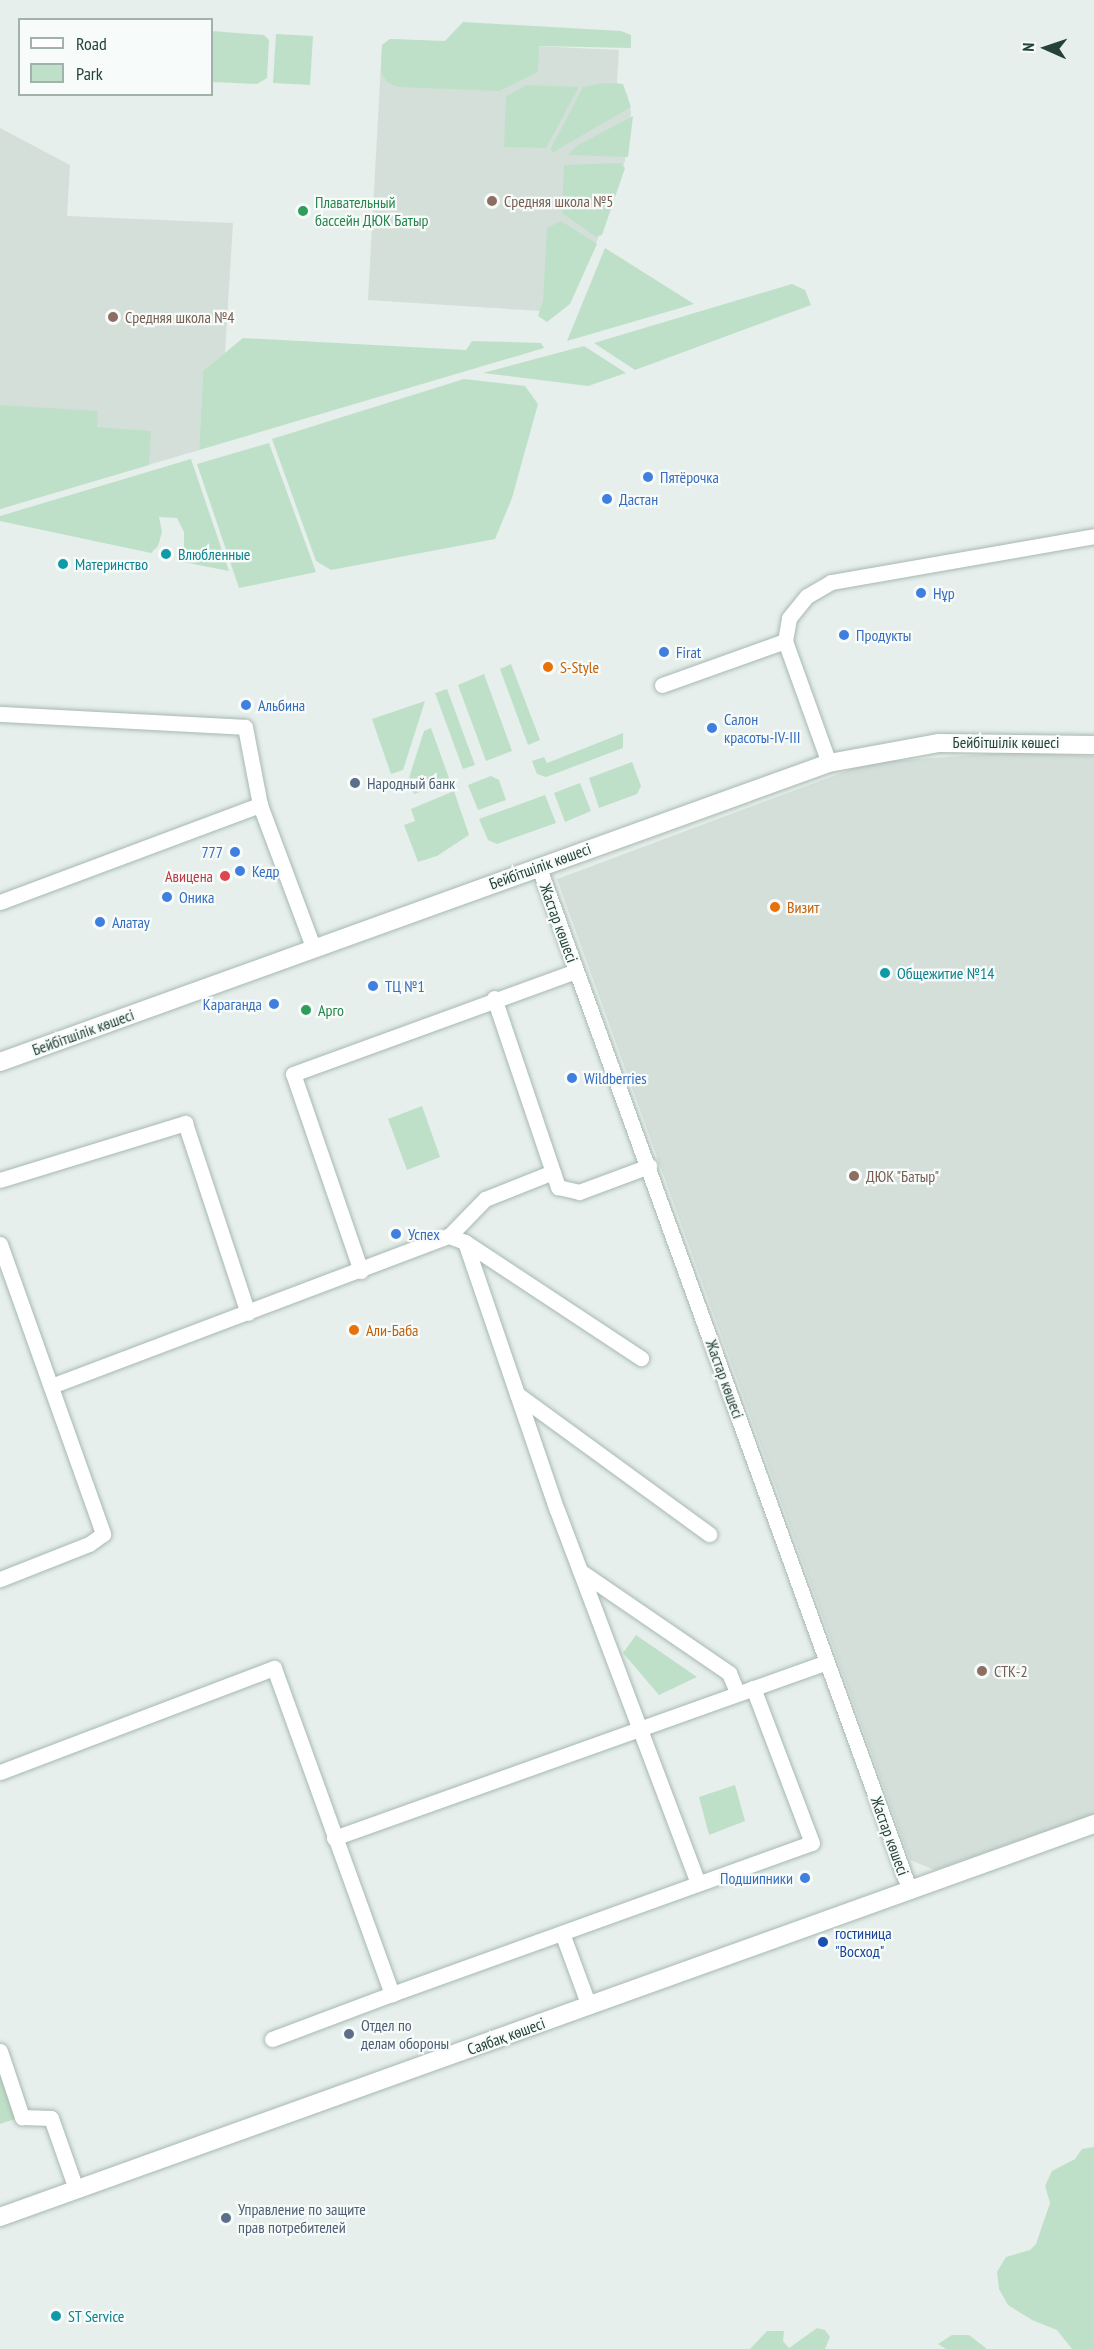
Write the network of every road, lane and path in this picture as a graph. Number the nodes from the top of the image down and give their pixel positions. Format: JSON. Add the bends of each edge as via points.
{"nodes":[{"id":1,"x":1094,"y":536,"type":"edge"},
{"id":2,"x":785,"y":641,"type":"junction"},
{"id":3,"x":662,"y":685,"type":"dead end"},
{"id":4,"x":0,"y":714,"type":"edge"},
{"id":5,"x":1094,"y":746,"type":"edge"},
{"id":6,"x":830,"y":763,"type":"junction"},
{"id":7,"x":260,"y":805,"type":"junction"},
{"id":8,"x":539,"y":868,"type":"junction"},
{"id":9,"x":0,"y":902,"type":"edge"},
{"id":10,"x":313,"y":947,"type":"junction"},
{"id":11,"x":576,"y":971,"type":"junction"},
{"id":12,"x":494,"y":998,"type":"junction"},
{"id":13,"x":0,"y":1062,"type":"edge"},
{"id":14,"x":649,"y":1166,"type":"junction"},
{"id":15,"x":553,"y":1172,"type":"junction"},
{"id":16,"x":0,"y":1180,"type":"edge"},
{"id":17,"x":449,"y":1236,"type":"junction"},
{"id":18,"x":465,"y":1242,"type":"junction"},
{"id":19,"x":0,"y":1244,"type":"edge"},
{"id":20,"x":361,"y":1271,"type":"junction"},
{"id":21,"x":248,"y":1312,"type":"junction"},
{"id":22,"x":640,"y":1358,"type":"dead end"},
{"id":23,"x":51,"y":1386,"type":"junction"},
{"id":24,"x":517,"y":1394,"type":"junction"},
{"id":25,"x":709,"y":1534,"type":"dead end"},
{"id":26,"x":580,"y":1571,"type":"junction"},
{"id":27,"x":0,"y":1579,"type":"edge"},
{"id":28,"x":827,"y":1662,"type":"junction"},
{"id":29,"x":753,"y":1688,"type":"junction"},
{"id":30,"x":737,"y":1692,"type":"junction"},
{"id":31,"x":641,"y":1729,"type":"junction"},
{"id":32,"x":0,"y":1772,"type":"edge"},
{"id":33,"x":1094,"y":1824,"type":"edge"},
{"id":34,"x":334,"y":1838,"type":"junction"},
{"id":35,"x":699,"y":1883,"type":"junction"},
{"id":36,"x":910,"y":1891,"type":"junction"},
{"id":37,"x":562,"y":1933,"type":"junction"},
{"id":38,"x":392,"y":1994,"type":"junction"},
{"id":39,"x":589,"y":2006,"type":"junction"},
{"id":40,"x":272,"y":2039,"type":"dead end"},
{"id":41,"x":0,"y":2051,"type":"edge"},
{"id":42,"x":76,"y":2190,"type":"junction"},
{"id":43,"x":0,"y":2217,"type":"edge"}],
"edges":[{"from":1,"to":2,"type":"street","via":[[831,582],[807,596],[789,618]]},
{"from":2,"to":3,"type":"street"},
{"from":2,"to":6,"type":"street"},
{"from":4,"to":7,"type":"street","via":[[245,727]]},
{"from":5,"to":6,"type":"street","name":"Бейбітшілік көшесі","via":[[939,743]]},
{"from":6,"to":8,"type":"street","name":"Бейбітшілік көшесі"},
{"from":7,"to":9,"type":"street"},
{"from":7,"to":10,"type":"street"},
{"from":8,"to":10,"type":"street","name":"Бейбітшілік көшесі"},
{"from":8,"to":11,"type":"street","name":"Жастар көшесі"},
{"from":10,"to":13,"type":"street","name":"Бейбітшілік көшесі"},
{"from":11,"to":12,"type":"street"},
{"from":11,"to":14,"type":"street","name":"Жастар көшесі"},
{"from":12,"to":15,"type":"street"},
{"from":12,"to":20,"type":"street","via":[[293,1074]]},
{"from":14,"to":15,"type":"street","via":[[579,1192],[558,1186]]},
{"from":14,"to":28,"type":"street","name":"Жастар көшесі"},
{"from":15,"to":17,"type":"street","via":[[485,1199]]},
{"from":16,"to":21,"type":"street","via":[[185,1123]]},
{"from":17,"to":18,"type":"street"},
{"from":17,"to":20,"type":"street"},
{"from":18,"to":22,"type":"street"},
{"from":18,"to":24,"type":"street"},
{"from":19,"to":23,"type":"street"},
{"from":20,"to":21,"type":"street"},
{"from":21,"to":23,"type":"street"},
{"from":23,"to":27,"type":"street","via":[[103,1534],[89,1544]]},
{"from":24,"to":25,"type":"street"},
{"from":24,"to":26,"type":"street"},
{"from":26,"to":30,"type":"street","via":[[729,1673]]},
{"from":26,"to":31,"type":"street"},
{"from":28,"to":29,"type":"street"},
{"from":28,"to":36,"type":"street","name":"Жастар көшесі"},
{"from":29,"to":30,"type":"street"},
{"from":29,"to":35,"type":"street","via":[[812,1843]]},
{"from":30,"to":31,"type":"street"},
{"from":31,"to":34,"type":"street"},
{"from":31,"to":35,"type":"street"},
{"from":32,"to":34,"type":"street","via":[[274,1668]]},
{"from":33,"to":36,"type":"street","name":"Саябақ көшесі"},
{"from":34,"to":38,"type":"street"},
{"from":35,"to":37,"type":"street"},
{"from":36,"to":39,"type":"street","name":"Саябақ көшесі"},
{"from":37,"to":38,"type":"street"},
{"from":37,"to":39,"type":"street"},
{"from":38,"to":40,"type":"street"},
{"from":39,"to":42,"type":"street","name":"Саябақ көшесі"},
{"from":41,"to":42,"type":"street","via":[[22,2117],[51,2118]]},
{"from":42,"to":43,"type":"street","name":"Саябақ көшесі"}]}
